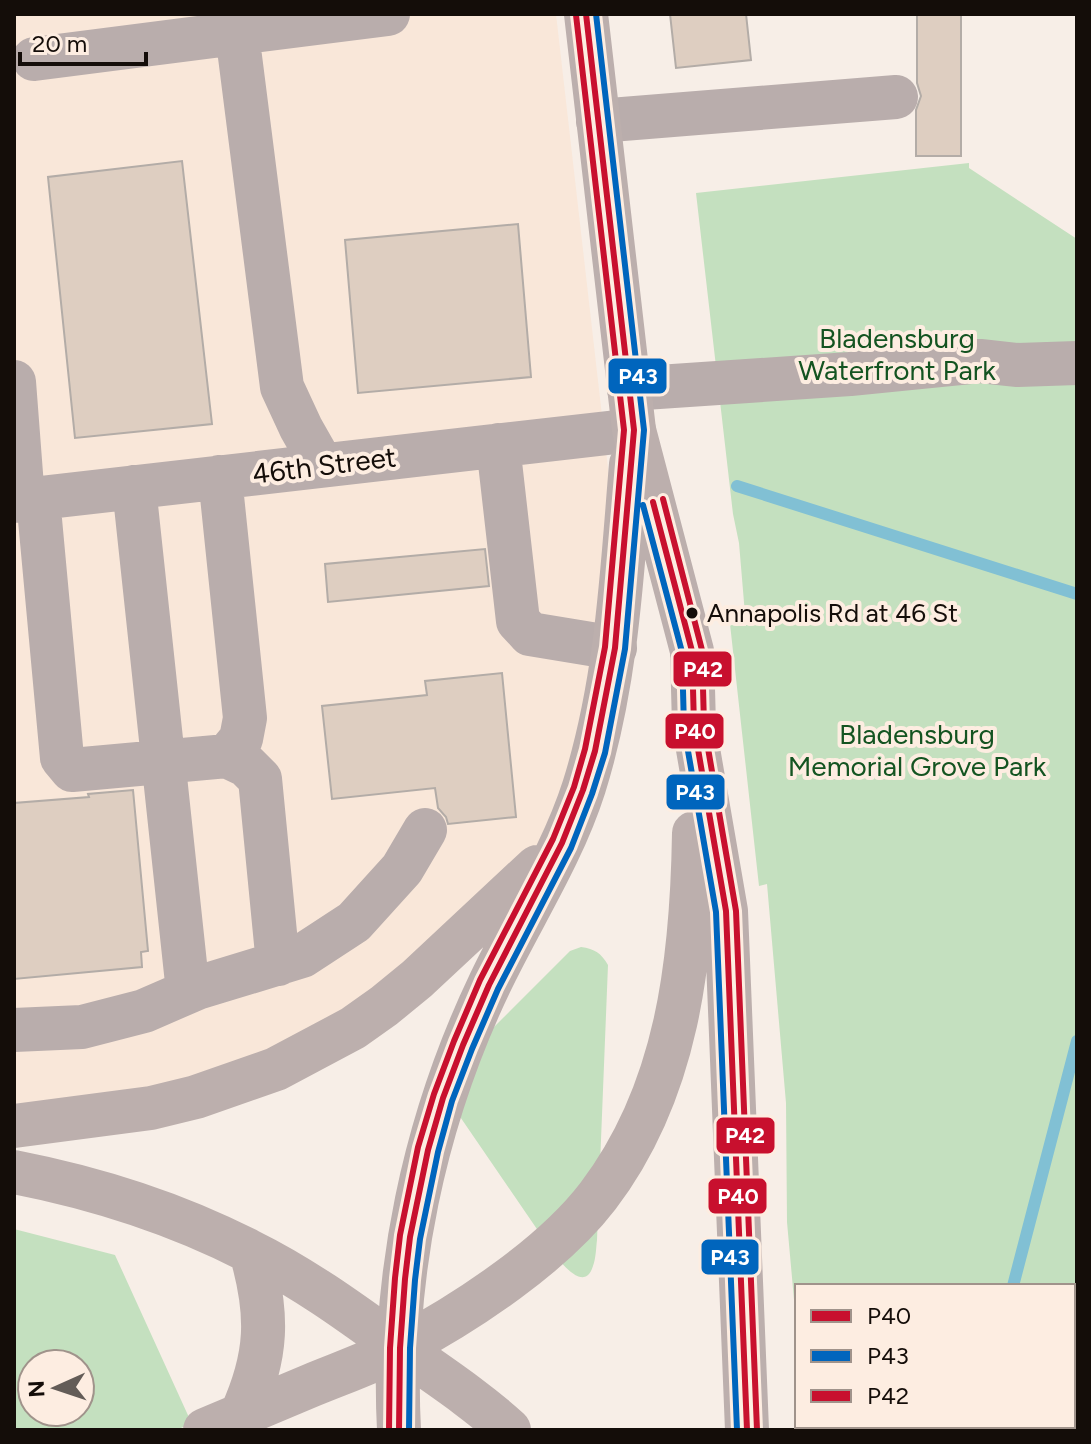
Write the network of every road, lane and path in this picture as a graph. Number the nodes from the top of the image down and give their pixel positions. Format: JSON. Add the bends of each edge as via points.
{"nodes":[{"id":1,"x":388,"y":14,"type":"edge"},
{"id":2,"x":586,"y":14,"type":"edge"},
{"id":3,"x":237,"y":33,"type":"junction"},
{"id":4,"x":34,"y":59,"type":"dead end"},
{"id":5,"x":896,"y":97,"type":"dead end"},
{"id":6,"x":598,"y":121,"type":"junction"},
{"id":7,"x":1077,"y":363,"type":"edge"},
{"id":8,"x":14,"y":382,"type":"edge"},
{"id":9,"x":632,"y":410,"type":"junction"},
{"id":10,"x":498,"y":445,"type":"junction"},
{"id":11,"x":322,"y":465,"type":"junction"},
{"id":12,"x":220,"y":477,"type":"junction"},
{"id":13,"x":134,"y":487,"type":"junction"},
{"id":14,"x":25,"y":500,"type":"edge"},
{"id":15,"x":615,"y":648,"type":"junction"},
{"id":16,"x":694,"y":726,"type":"junction"},
{"id":17,"x":227,"y":756,"type":"junction"},
{"id":18,"x":163,"y":762,"type":"junction"},
{"id":19,"x":425,"y":830,"type":"dead end"},
{"id":20,"x":562,"y":843,"type":"junction"},
{"id":21,"x":278,"y":964,"type":"junction"},
{"id":22,"x":188,"y":992,"type":"junction"},
{"id":23,"x":14,"y":1030,"type":"edge"},
{"id":24,"x":14,"y":1126,"type":"edge"},
{"id":25,"x":14,"y":1172,"type":"edge"},
{"id":26,"x":251,"y":1252,"type":"junction"},
{"id":27,"x":400,"y":1348,"type":"junction"},
{"id":28,"x":223,"y":1422,"type":"edge"},
{"id":29,"x":399,"y":1430,"type":"edge"},
{"id":30,"x":509,"y":1430,"type":"edge"},
{"id":31,"x":747,"y":1430,"type":"edge"}],
"edges":[{"from":1,"to":3,"type":"street"},
{"from":2,"to":6,"type":"main road"},
{"from":3,"to":4,"type":"street"},
{"from":3,"to":11,"type":"street","via":[[282,387]]},
{"from":5,"to":6,"type":"street"},
{"from":6,"to":9,"type":"main road"},
{"from":7,"to":9,"type":"street","name":"46th Street","via":[[980,361],[850,374]]},
{"from":8,"to":14,"type":"street"},
{"from":9,"to":10,"type":"street","name":"46th Street"},
{"from":9,"to":15,"type":"main road"},
{"from":9,"to":16,"type":"main road","via":[[692,651]]},
{"from":10,"to":11,"type":"street","name":"46th Street"},
{"from":10,"to":15,"type":"street","via":[[518,621],[530,634]]},
{"from":11,"to":12,"type":"street","name":"46th Street"},
{"from":12,"to":13,"type":"street","name":"46th Street"},
{"from":12,"to":17,"type":"street","via":[[245,718],[241,739]]},
{"from":13,"to":14,"type":"street","name":"46th Street"},
{"from":13,"to":18,"type":"street"},
{"from":14,"to":18,"type":"street","via":[[62,758],[72,770]]},
{"from":15,"to":20,"type":"main road","via":[[595,751]]},
{"from":16,"to":27,"type":"main road","via":[[687,960],[674,1035],[645,1116],[597,1198],[567,1230],[497,1288]]},
{"from":16,"to":31,"type":"main road","via":[[727,924]]},
{"from":17,"to":18,"type":"street"},
{"from":17,"to":21,"type":"street","via":[[260,779]]},
{"from":18,"to":22,"type":"street"},
{"from":19,"to":21,"type":"street","via":[[402,869],[354,922],[302,956]]},
{"from":20,"to":24,"type":"main road","via":[[417,979],[353,1028],[312,1051],[235,1085],[181,1101]]},
{"from":20,"to":27,"type":"main road","via":[[489,985],[443,1098],[410,1237]]},
{"from":21,"to":22,"type":"street"},
{"from":22,"to":23,"type":"street","via":[[144,1011],[82,1027]]},
{"from":25,"to":26,"type":"main road","via":[[143,1206]]},
{"from":26,"to":27,"type":"main road"},
{"from":26,"to":28,"type":"main road","via":[[263,1303],[263,1347],[252,1391]]},
{"from":27,"to":28,"type":"main road"},
{"from":27,"to":29,"type":"main road"},
{"from":27,"to":30,"type":"main road"}]}
